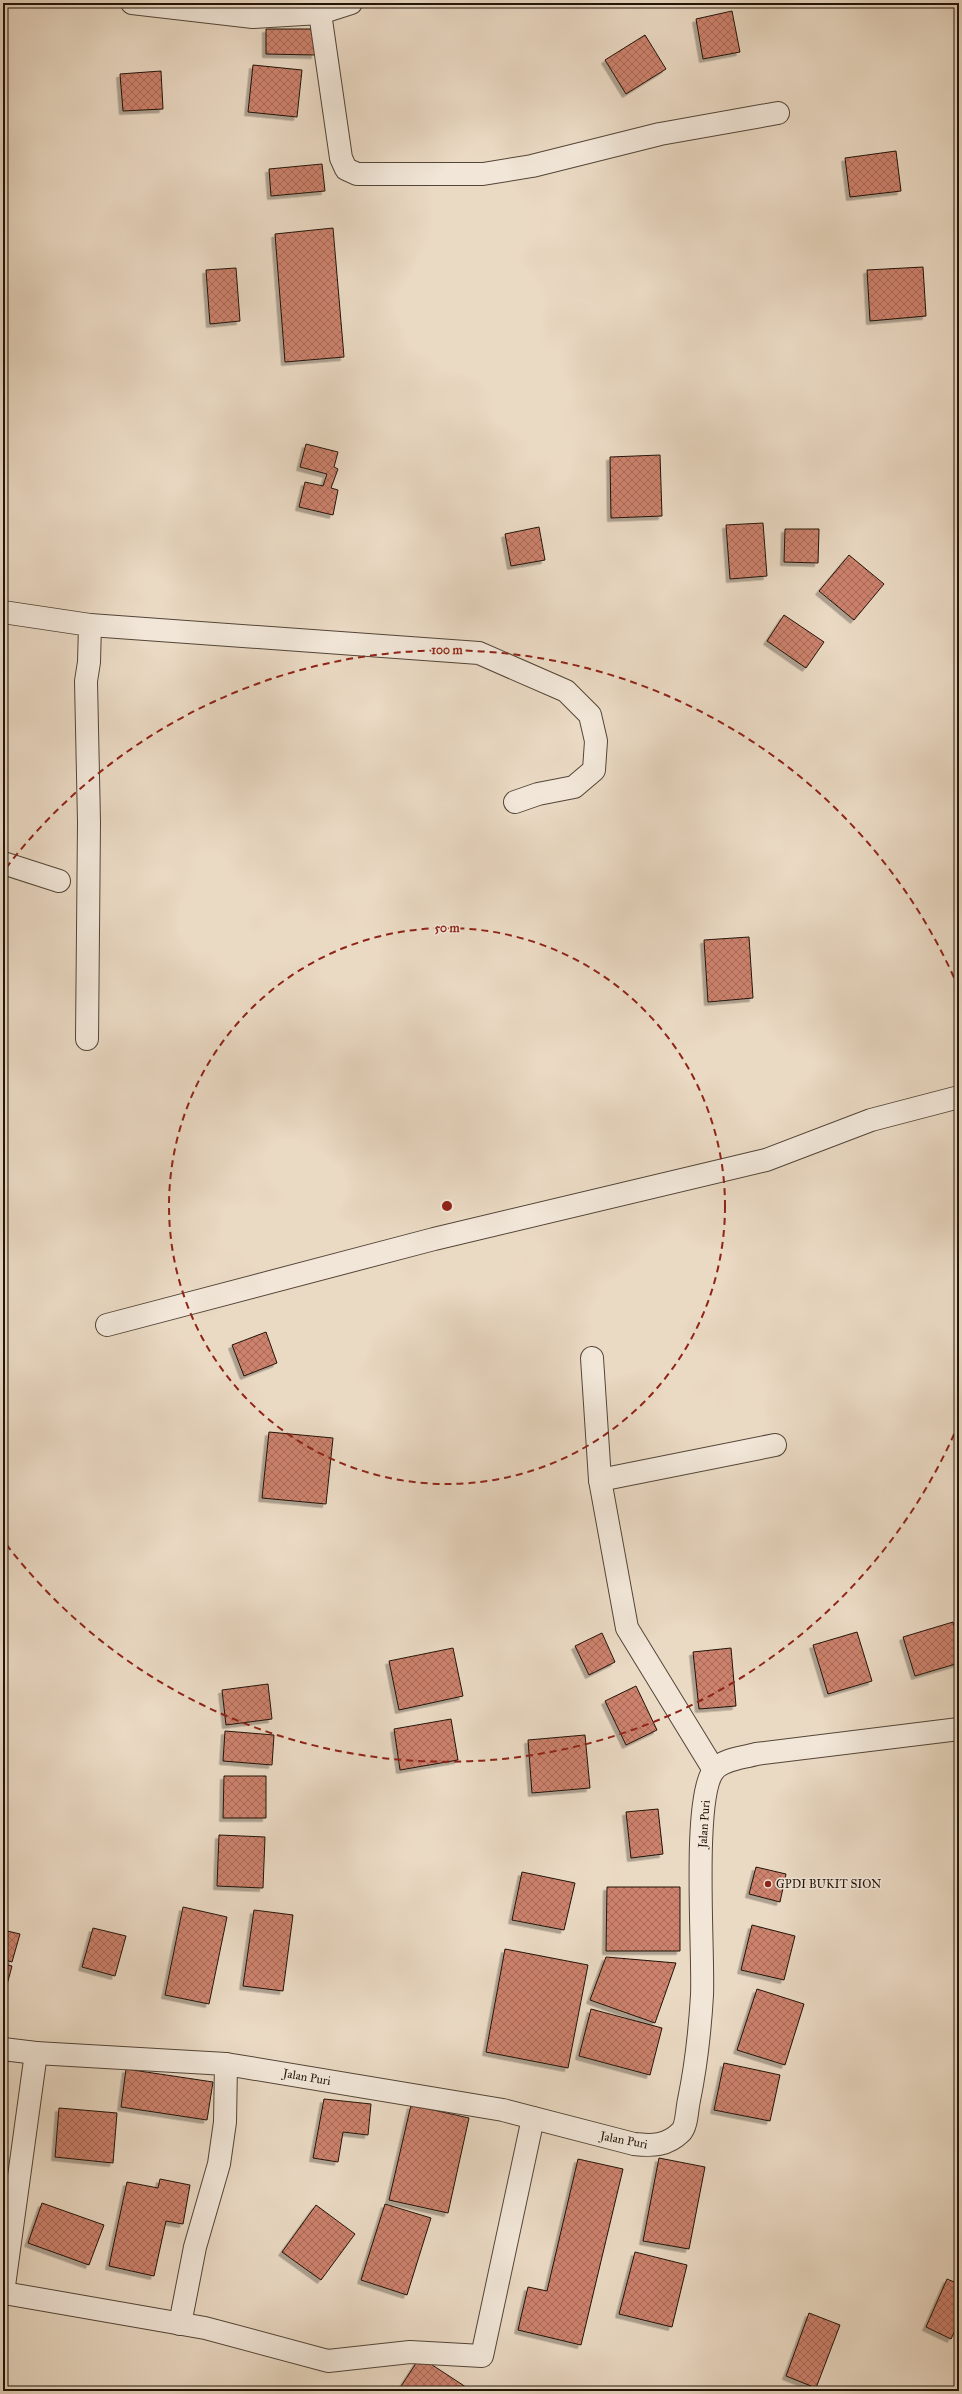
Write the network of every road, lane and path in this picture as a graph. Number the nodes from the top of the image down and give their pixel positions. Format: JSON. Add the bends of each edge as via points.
{"nodes":[{"id":1,"x":132,"y":3,"type":"edge"},
{"id":2,"x":351,"y":3,"type":"edge"},
{"id":3,"x":255,"y":10,"type":"edge"},
{"id":4,"x":320,"y":13,"type":"junction"},
{"id":5,"x":778,"y":113,"type":"dead end"},
{"id":6,"x":3,"y":612,"type":"edge"},
{"id":7,"x":90,"y":625,"type":"junction"},
{"id":8,"x":515,"y":802,"type":"dead end"},
{"id":9,"x":3,"y":863,"type":"edge"},
{"id":10,"x":59,"y":881,"type":"dead end"},
{"id":11,"x":87,"y":1039,"type":"dead end"},
{"id":12,"x":959,"y":1097,"type":"edge"},
{"id":13,"x":107,"y":1325,"type":"dead end"},
{"id":14,"x":592,"y":1358,"type":"dead end"},
{"id":15,"x":775,"y":1445,"type":"dead end"},
{"id":16,"x":600,"y":1480,"type":"junction"},
{"id":17,"x":959,"y":1729,"type":"edge"},
{"id":18,"x":714,"y":1770,"type":"junction"},
{"id":19,"x":3,"y":2049,"type":"edge"},
{"id":20,"x":36,"y":2053,"type":"junction"},
{"id":21,"x":226,"y":2064,"type":"junction"},
{"id":22,"x":533,"y":2118,"type":"junction"},
{"id":23,"x":4,"y":2293,"type":"edge"},
{"id":24,"x":180,"y":2324,"type":"junction"}],
"edges":[{"from":1,"to":3,"type":"street"},
{"from":2,"to":4,"type":"street"},
{"from":3,"to":4,"type":"street"},
{"from":4,"to":5,"type":"street","via":[[341,158],[346,169],[357,174],[483,174],[532,166],[660,134]]},
{"from":6,"to":7,"type":"street"},
{"from":7,"to":8,"type":"street","via":[[479,653],[566,691],[590,715],[596,742],[594,770],[574,787],[538,794]]},
{"from":7,"to":11,"type":"street","via":[[86,681],[89,822]]},
{"from":9,"to":10,"type":"street"},
{"from":12,"to":13,"type":"street","via":[[871,1120],[766,1160],[434,1239]]},
{"from":14,"to":16,"type":"street"},
{"from":15,"to":16,"type":"street"},
{"from":16,"to":18,"type":"street","via":[[627,1628]]},
{"from":17,"to":18,"type":"street","via":[[756,1754],[728,1761]]},
{"from":18,"to":22,"type":"street","name":"Jalan Puri","via":[[708,1782],[702,1826],[702,1995],[692,2085],[682,2130],[670,2141],[656,2146],[634,2144]]},
{"from":19,"to":20,"type":"street","name":"Jalan Puri"},
{"from":20,"to":21,"type":"street","name":"Jalan Puri"},
{"from":20,"to":23,"type":"street"},
{"from":21,"to":22,"type":"street","name":"Jalan Puri","via":[[503,2110]]},
{"from":21,"to":24,"type":"street","via":[[225,2122],[219,2164],[197,2240]]},
{"from":22,"to":24,"type":"street","via":[[482,2356],[410,2352],[328,2361],[205,2328]]},
{"from":23,"to":24,"type":"street"}]}
